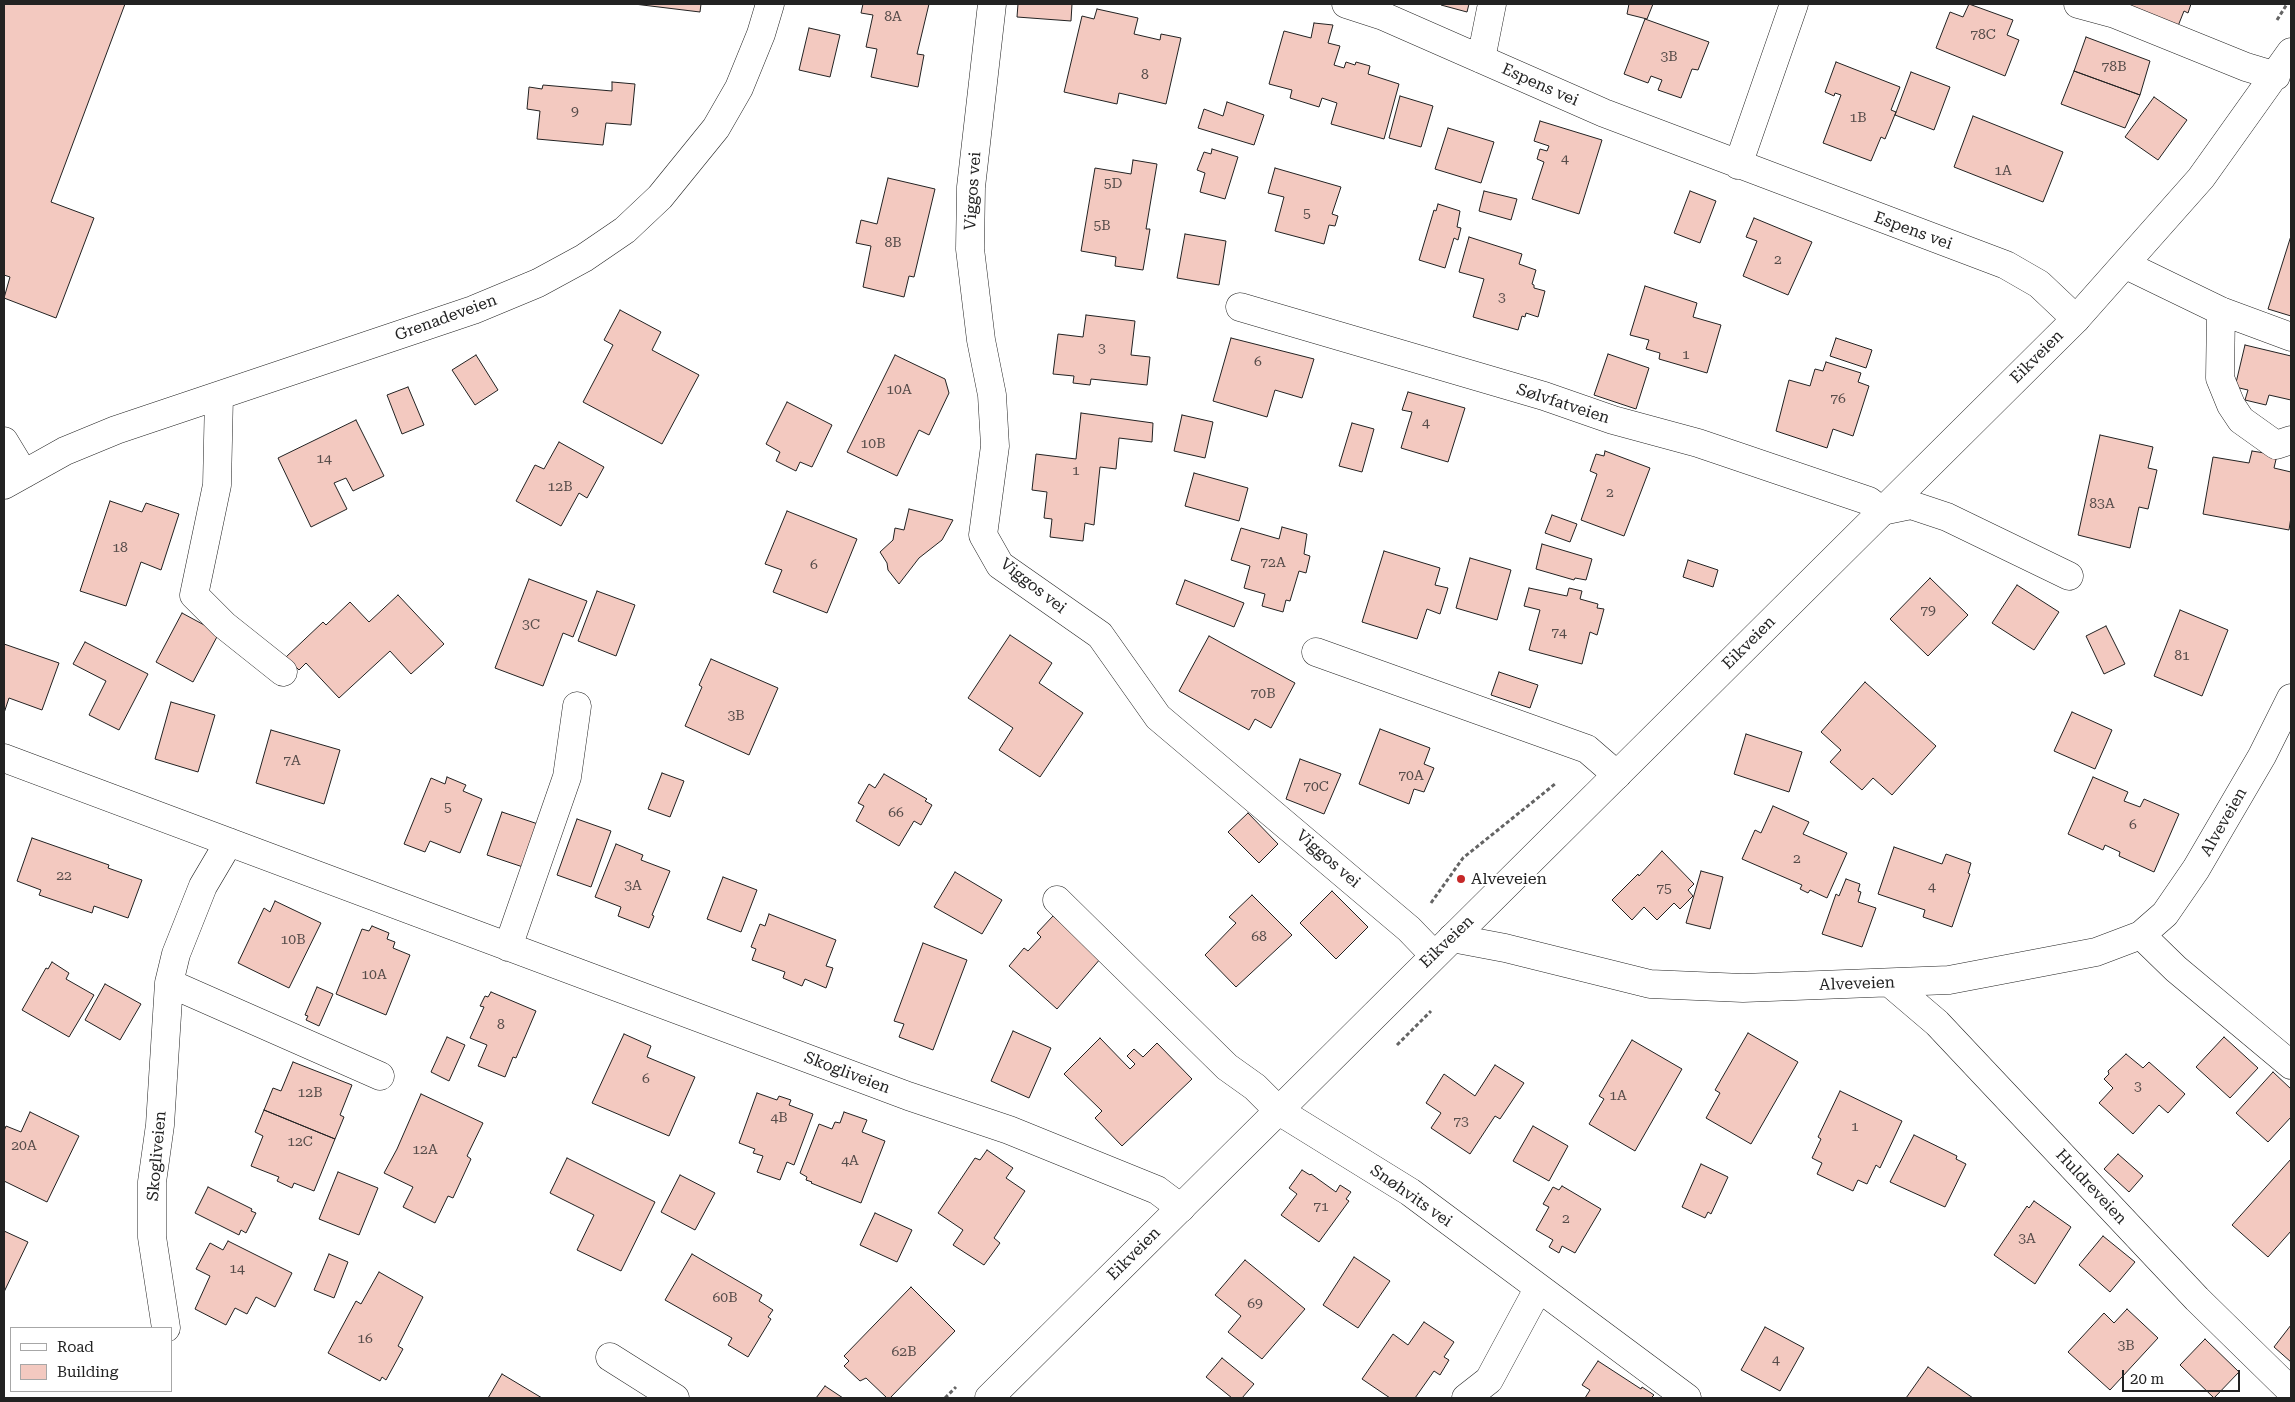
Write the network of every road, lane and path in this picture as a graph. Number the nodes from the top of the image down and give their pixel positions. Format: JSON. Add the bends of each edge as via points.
{"nodes":[{"id":1,"x":770,"y":4,"type":"edge"},
{"id":2,"x":992,"y":4,"type":"edge"},
{"id":3,"x":1346,"y":4,"type":"edge"},
{"id":4,"x":1492,"y":4,"type":"edge"},
{"id":5,"x":1794,"y":4,"type":"edge"},
{"id":6,"x":2078,"y":4,"type":"edge"},
{"id":7,"x":2291,"y":52,"type":"edge"},
{"id":8,"x":1481,"y":59,"type":"junction"},
{"id":9,"x":2276,"y":76,"type":"junction"},
{"id":10,"x":1738,"y":165,"type":"junction"},
{"id":11,"x":2126,"y":265,"type":"junction"},
{"id":12,"x":1240,"y":307,"type":"dead end"},
{"id":13,"x":2221,"y":311,"type":"junction"},
{"id":14,"x":2076,"y":319,"type":"junction"},
{"id":15,"x":2291,"y":337,"type":"edge"},
{"id":16,"x":219,"y":396,"type":"junction"},
{"id":17,"x":2291,"y":440,"type":"edge"},
{"id":18,"x":4,"y":441,"type":"edge"},
{"id":19,"x":14,"y":479,"type":"edge"},
{"id":20,"x":1882,"y":511,"type":"junction"},
{"id":21,"x":2069,"y":576,"type":"dead end"},
{"id":22,"x":1316,"y":652,"type":"dead end"},
{"id":23,"x":282,"y":672,"type":"dead end"},
{"id":24,"x":2291,"y":698,"type":"edge"},
{"id":25,"x":578,"y":706,"type":"dead end"},
{"id":26,"x":4,"y":758,"type":"edge"},
{"id":27,"x":1617,"y":775,"type":"junction"},
{"id":28,"x":229,"y":842,"type":"junction"},
{"id":29,"x":1057,"y":900,"type":"dead end"},
{"id":30,"x":2141,"y":936,"type":"junction"},
{"id":31,"x":1443,"y":946,"type":"junction"},
{"id":32,"x":508,"y":947,"type":"junction"},
{"id":33,"x":169,"y":983,"type":"junction"},
{"id":34,"x":1890,"y":983,"type":"junction"},
{"id":35,"x":2291,"y":1065,"type":"edge"},
{"id":36,"x":380,"y":1076,"type":"dead end"},
{"id":37,"x":1279,"y":1111,"type":"junction"},
{"id":38,"x":1181,"y":1208,"type":"junction"},
{"id":39,"x":1538,"y":1289,"type":"junction"},
{"id":40,"x":166,"y":1327,"type":"edge"},
{"id":41,"x":610,"y":1357,"type":"dead end"},
{"id":42,"x":2291,"y":1391,"type":"edge"},
{"id":43,"x":675,"y":1398,"type":"edge"},
{"id":44,"x":989,"y":1398,"type":"edge"},
{"id":45,"x":1466,"y":1398,"type":"edge"},
{"id":46,"x":1687,"y":1398,"type":"edge"}],
"edges":[{"from":1,"to":16,"type":"street","name":"Grenadeveien","via":[[739,88],[716,128],[660,197],[625,230],[584,258],[473,310]]},
{"from":2,"to":31,"type":"street","name":"Viggos vei","via":[[971,187],[970,240],[981,340],[992,395],[995,446],[983,535],[1000,565],[1100,635],[1158,717],[1395,917]]},
{"from":3,"to":8,"type":"street","name":"Espens vei","via":[[1383,16]]},
{"from":4,"to":8,"type":"street","name":"Espens vei"},
{"from":5,"to":10,"type":"street"},
{"from":6,"to":9,"type":"street","via":[[2114,14]]},
{"from":7,"to":9,"type":"street","name":"Eikveien"},
{"from":8,"to":10,"type":"street","name":"Espens vei","via":[[1604,113]]},
{"from":9,"to":11,"type":"street","name":"Eikveien","via":[[2202,178]]},
{"from":10,"to":14,"type":"street","name":"Espens vei","via":[[2006,265],[2039,284]]},
{"from":11,"to":13,"type":"street"},
{"from":11,"to":14,"type":"street","name":"Eikveien"},
{"from":12,"to":20,"type":"street","name":"Sølvfatveien","via":[[1698,443],[1868,501]]},
{"from":13,"to":15,"type":"street"},
{"from":13,"to":17,"type":"street","via":[[2220,378],[2231,405],[2241,420],[2276,445]]},
{"from":14,"to":20,"type":"street","name":"Eikveien"},
{"from":16,"to":19,"type":"street","name":"Grenadeveien","via":[[64,451]]},
{"from":16,"to":23,"type":"street","via":[[217,485],[194,595],[224,625]]},
{"from":18,"to":19,"type":"street"},
{"from":20,"to":21,"type":"street","via":[[1911,505],[1947,517]]},
{"from":20,"to":27,"type":"street","name":"Eikveien"},
{"from":22,"to":27,"type":"street","via":[[1588,749]]},
{"from":24,"to":30,"type":"street","name":"Alveveien","via":[[2262,756],[2196,868],[2165,914]]},
{"from":25,"to":32,"type":"street","via":[[567,776]]},
{"from":26,"to":28,"type":"street","name":"Skogliveien"},
{"from":27,"to":31,"type":"street","name":"Eikveien"},
{"from":28,"to":32,"type":"street","name":"Skogliveien"},
{"from":28,"to":33,"type":"street","name":"Skogliveien","via":[[203,886],[176,954]]},
{"from":29,"to":37,"type":"street","via":[[1227,1067],[1256,1087]]},
{"from":30,"to":34,"type":"street","name":"Alveveien","via":[[2086,954],[1949,980]]},
{"from":30,"to":35,"type":"street"},
{"from":31,"to":34,"type":"street","name":"Alveveien","via":[[1505,948],[1650,984],[1743,988]]},
{"from":31,"to":37,"type":"street","name":"Eikveien"},
{"from":32,"to":38,"type":"street","name":"Skogliveien","via":[[908,1096],[1009,1130],[1157,1190]]},
{"from":33,"to":36,"type":"street"},
{"from":33,"to":40,"type":"street","name":"Skogliveien","via":[[160,1125],[152,1182],[152,1237]]},
{"from":34,"to":42,"type":"street","name":"Huldreveien","via":[[1937,1023],[2197,1299]]},
{"from":37,"to":38,"type":"street","name":"Eikveien"},
{"from":37,"to":39,"type":"street","name":"Snøhvits vei","via":[[1410,1192]]},
{"from":38,"to":44,"type":"street","name":"Eikveien"},
{"from":39,"to":45,"type":"street","via":[[1489,1380]]},
{"from":39,"to":46,"type":"street","name":"Snøhvits vei"},
{"from":41,"to":43,"type":"street"}]}
